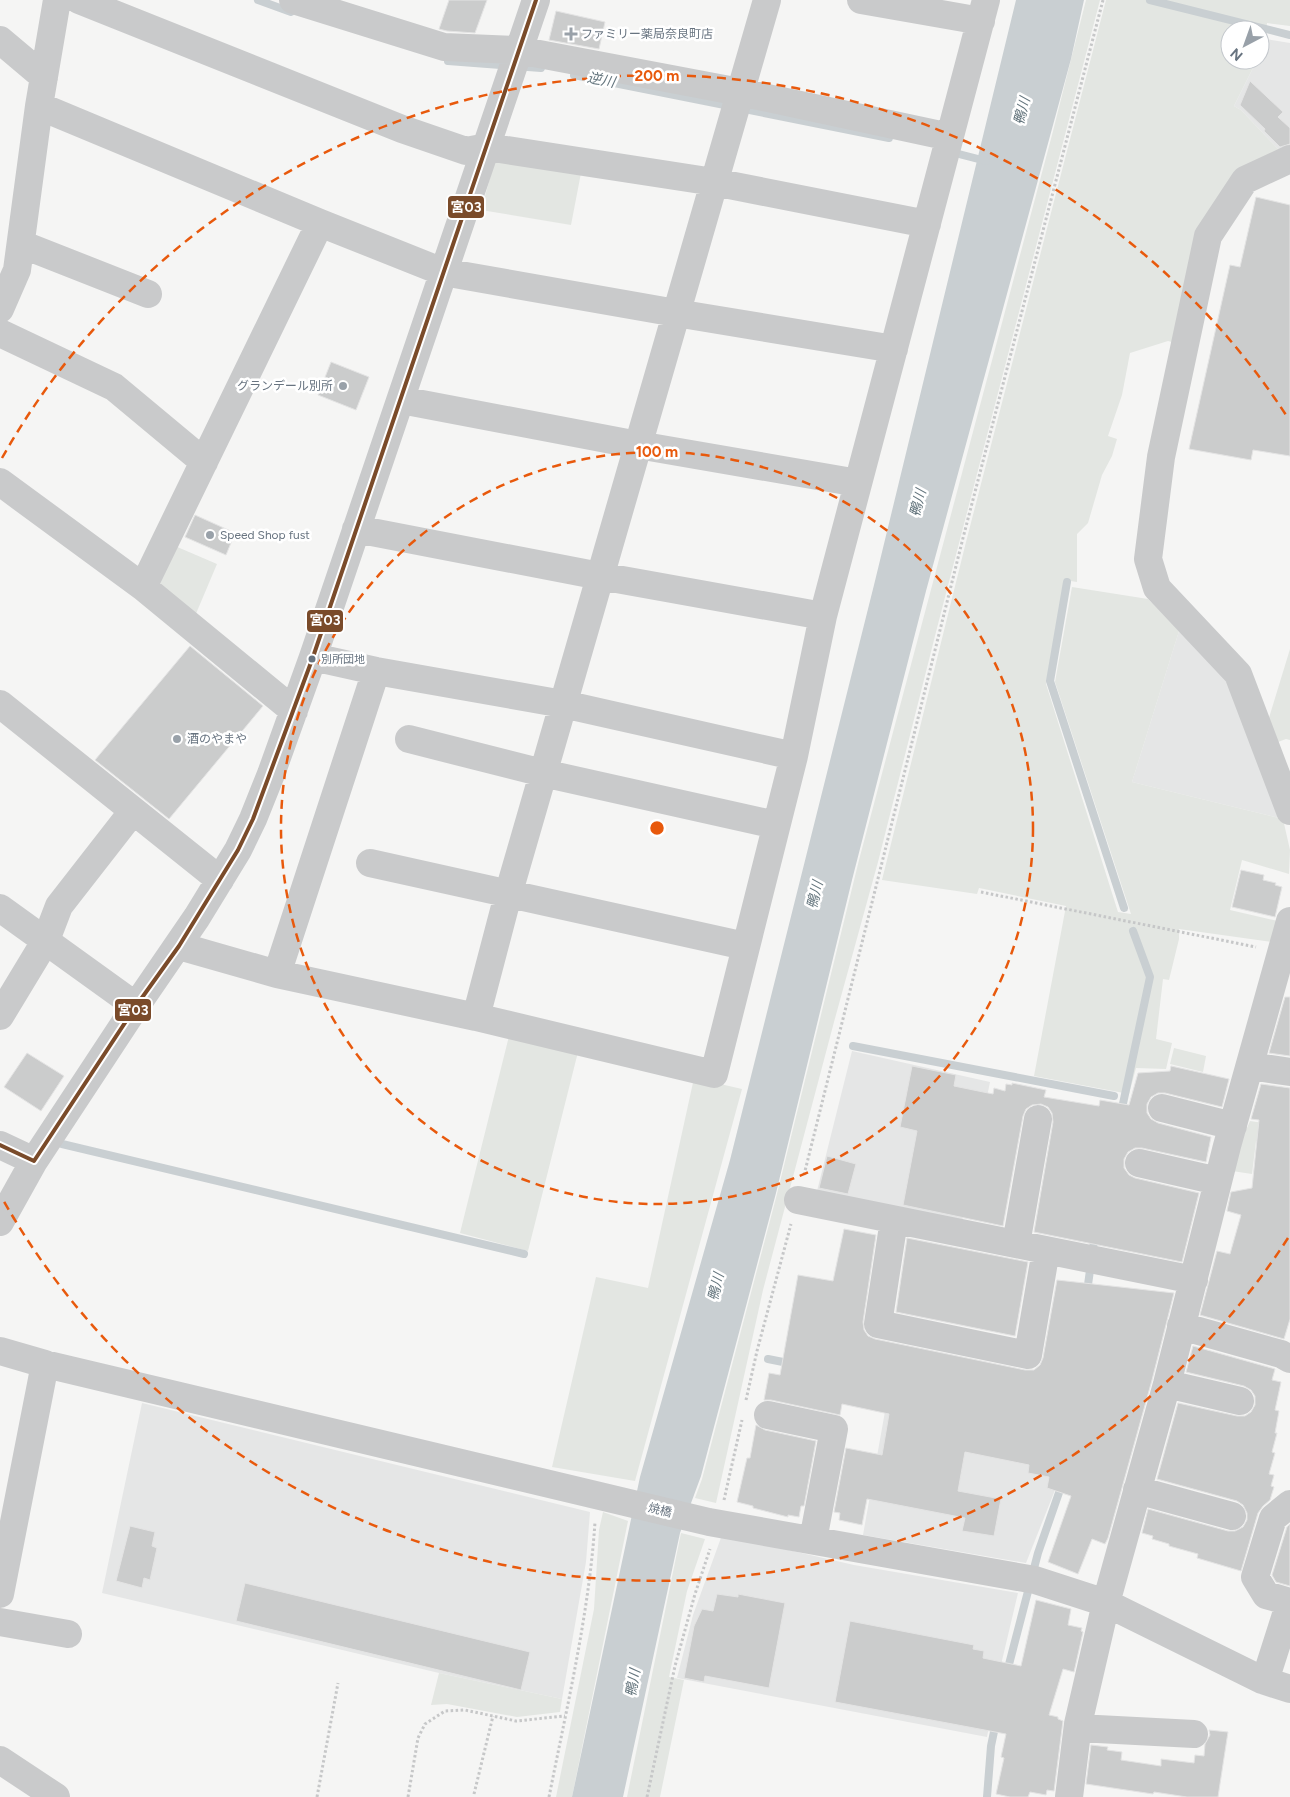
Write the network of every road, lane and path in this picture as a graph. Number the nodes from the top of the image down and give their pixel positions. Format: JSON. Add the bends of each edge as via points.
{"nodes":[{"id":1,"x":57,"y":0,"type":"edge"},
{"id":2,"x":79,"y":0,"type":"edge"},
{"id":3,"x":293,"y":0,"type":"edge"},
{"id":4,"x":536,"y":0,"type":"edge"},
{"id":5,"x":767,"y":0,"type":"edge"},
{"id":6,"x":861,"y":0,"type":"edge"},
{"id":7,"x":1102,"y":0,"type":"edge"},
{"id":8,"x":983,"y":10,"type":"edge"},
{"id":9,"x":0,"y":40,"type":"edge"},
{"id":10,"x":514,"y":63,"type":"junction"},
{"id":11,"x":44,"y":77,"type":"junction"},
{"id":12,"x":737,"y":104,"type":"junction"},
{"id":13,"x":39,"y":106,"type":"junction"},
{"id":14,"x":487,"y":147,"type":"junction"},
{"id":15,"x":948,"y":147,"type":"junction"},
{"id":16,"x":1290,"y":159,"type":"edge"},
{"id":17,"x":714,"y":182,"type":"junction"},
{"id":18,"x":320,"y":223,"type":"junction"},
{"id":19,"x":927,"y":224,"type":"junction"},
{"id":20,"x":13,"y":258,"type":"edge"},
{"id":21,"x":444,"y":272,"type":"junction"},
{"id":22,"x":148,"y":294,"type":"dead end"},
{"id":23,"x":0,"y":308,"type":"edge"},
{"id":24,"x":676,"y":313,"type":"junction"},
{"id":25,"x":0,"y":333,"type":"edge"},
{"id":26,"x":894,"y":349,"type":"junction"},
{"id":27,"x":401,"y":400,"type":"junction"},
{"id":28,"x":638,"y":444,"type":"junction"},
{"id":29,"x":204,"y":462,"type":"junction"},
{"id":30,"x":0,"y":482,"type":"edge"},
{"id":31,"x":858,"y":483,"type":"junction"},
{"id":32,"x":356,"y":529,"type":"junction"},
{"id":33,"x":600,"y":576,"type":"junction"},
{"id":34,"x":143,"y":588,"type":"junction"},
{"id":35,"x":823,"y":616,"type":"junction"},
{"id":36,"x":313,"y":657,"type":"junction"},
{"id":37,"x":376,"y":671,"type":"junction"},
{"id":38,"x":0,"y":704,"type":"edge"},
{"id":39,"x":563,"y":704,"type":"junction"},
{"id":40,"x":294,"y":711,"type":"junction"},
{"id":41,"x":409,"y":740,"type":"dead end"},
{"id":42,"x":794,"y":756,"type":"junction"},
{"id":43,"x":543,"y":773,"type":"junction"},
{"id":44,"x":1289,"y":803,"type":"edge"},
{"id":45,"x":133,"y":811,"type":"junction"},
{"id":46,"x":776,"y":825,"type":"junction"},
{"id":47,"x":370,"y":863,"type":"dead end"},
{"id":48,"x":220,"y":880,"type":"junction"},
{"id":49,"x":981,"y":892,"type":"dead end"},
{"id":50,"x":508,"y":895,"type":"junction"},
{"id":51,"x":0,"y":908,"type":"edge"},
{"id":52,"x":1290,"y":921,"type":"edge"},
{"id":53,"x":46,"y":940,"type":"junction"},
{"id":54,"x":179,"y":946,"type":"junction"},
{"id":55,"x":745,"y":946,"type":"junction"},
{"id":56,"x":1281,"y":952,"type":"junction"},
{"id":57,"x":277,"y":974,"type":"junction"},
{"id":58,"x":136,"y":1006,"type":"junction"},
{"id":59,"x":0,"y":1016,"type":"edge"},
{"id":60,"x":476,"y":1017,"type":"junction"},
{"id":61,"x":1250,"y":1066,"type":"junction"},
{"id":62,"x":1290,"y":1072,"type":"edge"},
{"id":63,"x":1162,"y":1108,"type":"dead end"},
{"id":64,"x":1038,"y":1119,"type":"dead end"},
{"id":65,"x":1233,"y":1126,"type":"junction"},
{"id":66,"x":0,"y":1145,"type":"edge"},
{"id":67,"x":34,"y":1161,"type":"junction"},
{"id":68,"x":1139,"y":1163,"type":"dead end"},
{"id":69,"x":1218,"y":1181,"type":"junction"},
{"id":70,"x":798,"y":1200,"type":"junction"},
{"id":71,"x":894,"y":1220,"type":"junction"},
{"id":72,"x":0,"y":1222,"type":"edge"},
{"id":73,"x":1016,"y":1244,"type":"junction"},
{"id":74,"x":1046,"y":1250,"type":"junction"},
{"id":75,"x":1194,"y":1280,"type":"junction"},
{"id":76,"x":1182,"y":1326,"type":"junction"},
{"id":77,"x":0,"y":1351,"type":"edge"},
{"id":78,"x":1290,"y":1359,"type":"edge"},
{"id":79,"x":45,"y":1364,"type":"junction"},
{"id":80,"x":1167,"y":1384,"type":"junction"},
{"id":81,"x":1240,"y":1401,"type":"dead end"},
{"id":82,"x":751,"y":1414,"type":"junction"},
{"id":83,"x":1137,"y":1490,"type":"junction"},
{"id":84,"x":604,"y":1496,"type":"junction"},
{"id":85,"x":1290,"y":1504,"type":"edge"},
{"id":86,"x":1232,"y":1516,"type":"dead end"},
{"id":87,"x":714,"y":1522,"type":"junction"},
{"id":88,"x":813,"y":1540,"type":"junction"},
{"id":89,"x":0,"y":1594,"type":"edge"},
{"id":90,"x":1106,"y":1603,"type":"junction"},
{"id":91,"x":0,"y":1622,"type":"edge"},
{"id":92,"x":68,"y":1634,"type":"dead end"},
{"id":93,"x":1262,"y":1680,"type":"junction"},
{"id":94,"x":338,"y":1683,"type":"dead end"},
{"id":95,"x":1290,"y":1689,"type":"edge"},
{"id":96,"x":493,"y":1716,"type":"junction"},
{"id":97,"x":565,"y":1716,"type":"junction"},
{"id":98,"x":1078,"y":1728,"type":"junction"},
{"id":99,"x":1194,"y":1734,"type":"dead end"},
{"id":100,"x":0,"y":1760,"type":"edge"},
{"id":101,"x":474,"y":1794,"type":"dead end"},
{"id":102,"x":56,"y":1797,"type":"edge"},
{"id":103,"x":317,"y":1797,"type":"edge"},
{"id":104,"x":408,"y":1797,"type":"edge"},
{"id":105,"x":549,"y":1797,"type":"edge"},
{"id":106,"x":647,"y":1797,"type":"edge"},
{"id":107,"x":1069,"y":1797,"type":"edge"}],
"edges":[{"from":1,"to":11,"type":"street"},
{"from":2,"to":14,"type":"street","via":[[402,129],[466,151]]},
{"from":3,"to":10,"type":"street","via":[[444,47]]},
{"from":4,"to":10,"type":"street"},
{"from":5,"to":12,"type":"street"},
{"from":6,"to":8,"type":"street"},
{"from":7,"to":70,"type":"path","via":[[963,538]]},
{"from":8,"to":15,"type":"street"},
{"from":9,"to":11,"type":"street"},
{"from":10,"to":12,"type":"street"},
{"from":10,"to":14,"type":"street"},
{"from":11,"to":13,"type":"street"},
{"from":12,"to":15,"type":"street"},
{"from":12,"to":17,"type":"street"},
{"from":13,"to":18,"type":"street"},
{"from":13,"to":20,"type":"street"},
{"from":14,"to":17,"type":"street"},
{"from":14,"to":21,"type":"street"},
{"from":15,"to":19,"type":"street"},
{"from":16,"to":44,"type":"street","via":[[1245,180],[1208,236],[1161,457],[1148,559],[1157,588],[1238,674]]},
{"from":17,"to":19,"type":"street"},
{"from":17,"to":24,"type":"street"},
{"from":18,"to":21,"type":"street"},
{"from":18,"to":29,"type":"street"},
{"from":19,"to":26,"type":"street"},
{"from":20,"to":22,"type":"street"},
{"from":20,"to":23,"type":"street"},
{"from":21,"to":24,"type":"street"},
{"from":21,"to":27,"type":"street"},
{"from":24,"to":26,"type":"street"},
{"from":24,"to":28,"type":"street"},
{"from":25,"to":29,"type":"street","via":[[114,387]]},
{"from":26,"to":31,"type":"street"},
{"from":27,"to":28,"type":"street"},
{"from":27,"to":32,"type":"street"},
{"from":28,"to":31,"type":"street"},
{"from":28,"to":33,"type":"street"},
{"from":29,"to":34,"type":"street"},
{"from":30,"to":34,"type":"street"},
{"from":31,"to":35,"type":"street"},
{"from":32,"to":33,"type":"street"},
{"from":32,"to":36,"type":"street"},
{"from":33,"to":35,"type":"street"},
{"from":33,"to":39,"type":"street"},
{"from":34,"to":40,"type":"street"},
{"from":35,"to":42,"type":"street"},
{"from":36,"to":37,"type":"street"},
{"from":36,"to":40,"type":"street"},
{"from":37,"to":39,"type":"street"},
{"from":37,"to":57,"type":"street"},
{"from":38,"to":45,"type":"street"},
{"from":39,"to":42,"type":"street"},
{"from":39,"to":43,"type":"street"},
{"from":40,"to":48,"type":"street","via":[[253,819]]},
{"from":41,"to":43,"type":"street"},
{"from":42,"to":46,"type":"street"},
{"from":43,"to":46,"type":"street"},
{"from":43,"to":50,"type":"street"},
{"from":45,"to":48,"type":"street"},
{"from":45,"to":53,"type":"street","via":[[60,906]]},
{"from":46,"to":55,"type":"street"},
{"from":47,"to":50,"type":"street"},
{"from":48,"to":54,"type":"street"},
{"from":49,"to":56,"type":"path"},
{"from":50,"to":55,"type":"street"},
{"from":50,"to":60,"type":"street"},
{"from":51,"to":53,"type":"street"},
{"from":52,"to":56,"type":"street"},
{"from":53,"to":58,"type":"street"},
{"from":53,"to":59,"type":"street"},
{"from":54,"to":57,"type":"street"},
{"from":54,"to":58,"type":"street"},
{"from":55,"to":60,"type":"street","via":[[714,1074]]},
{"from":56,"to":61,"type":"street"},
{"from":57,"to":60,"type":"street"},
{"from":58,"to":67,"type":"street"},
{"from":61,"to":62,"type":"street"},
{"from":61,"to":65,"type":"street"},
{"from":63,"to":65,"type":"street"},
{"from":64,"to":73,"type":"street"},
{"from":65,"to":69,"type":"street"},
{"from":66,"to":67,"type":"street"},
{"from":67,"to":72,"type":"street"},
{"from":68,"to":69,"type":"street"},
{"from":69,"to":75,"type":"street"},
{"from":70,"to":71,"type":"street"},
{"from":70,"to":82,"type":"path","via":[[757,1351]]},
{"from":71,"to":73,"type":"street"},
{"from":71,"to":74,"type":"street","via":[[878,1324],[1028,1355]]},
{"from":73,"to":74,"type":"street"},
{"from":74,"to":75,"type":"street"},
{"from":75,"to":76,"type":"street"},
{"from":76,"to":78,"type":"street"},
{"from":76,"to":80,"type":"street"},
{"from":77,"to":79,"type":"street","name":"焼橋"},
{"from":79,"to":84,"type":"street","name":"焼橋"},
{"from":79,"to":89,"type":"street"},
{"from":80,"to":81,"type":"street"},
{"from":80,"to":83,"type":"street"},
{"from":82,"to":87,"type":"path"},
{"from":82,"to":88,"type":"street","via":[[834,1428]]},
{"from":83,"to":86,"type":"street"},
{"from":83,"to":90,"type":"street"},
{"from":84,"to":87,"type":"street","name":"焼橋"},
{"from":84,"to":97,"type":"path","via":[[596,1507],[593,1557]]},
{"from":85,"to":93,"type":"street","via":[[1273,1518],[1255,1577],[1266,1595],[1290,1602],[1269,1668]]},
{"from":87,"to":88,"type":"street","name":"焼橋"},
{"from":87,"to":106,"type":"path","via":[[675,1666]]},
{"from":88,"to":90,"type":"street","name":"焼橋","via":[[1027,1579]]},
{"from":90,"to":93,"type":"street","name":"焼橋"},
{"from":90,"to":98,"type":"street"},
{"from":91,"to":92,"type":"street"},
{"from":93,"to":95,"type":"street","name":"焼橋"},
{"from":94,"to":103,"type":"path"},
{"from":96,"to":97,"type":"path","via":[[516,1721]]},
{"from":96,"to":101,"type":"path"},
{"from":96,"to":104,"type":"path","via":[[465,1710],[445,1711],[425,1724],[418,1738]]},
{"from":97,"to":105,"type":"path"},
{"from":98,"to":99,"type":"street"},
{"from":98,"to":107,"type":"street"},
{"from":100,"to":102,"type":"street"}]}
